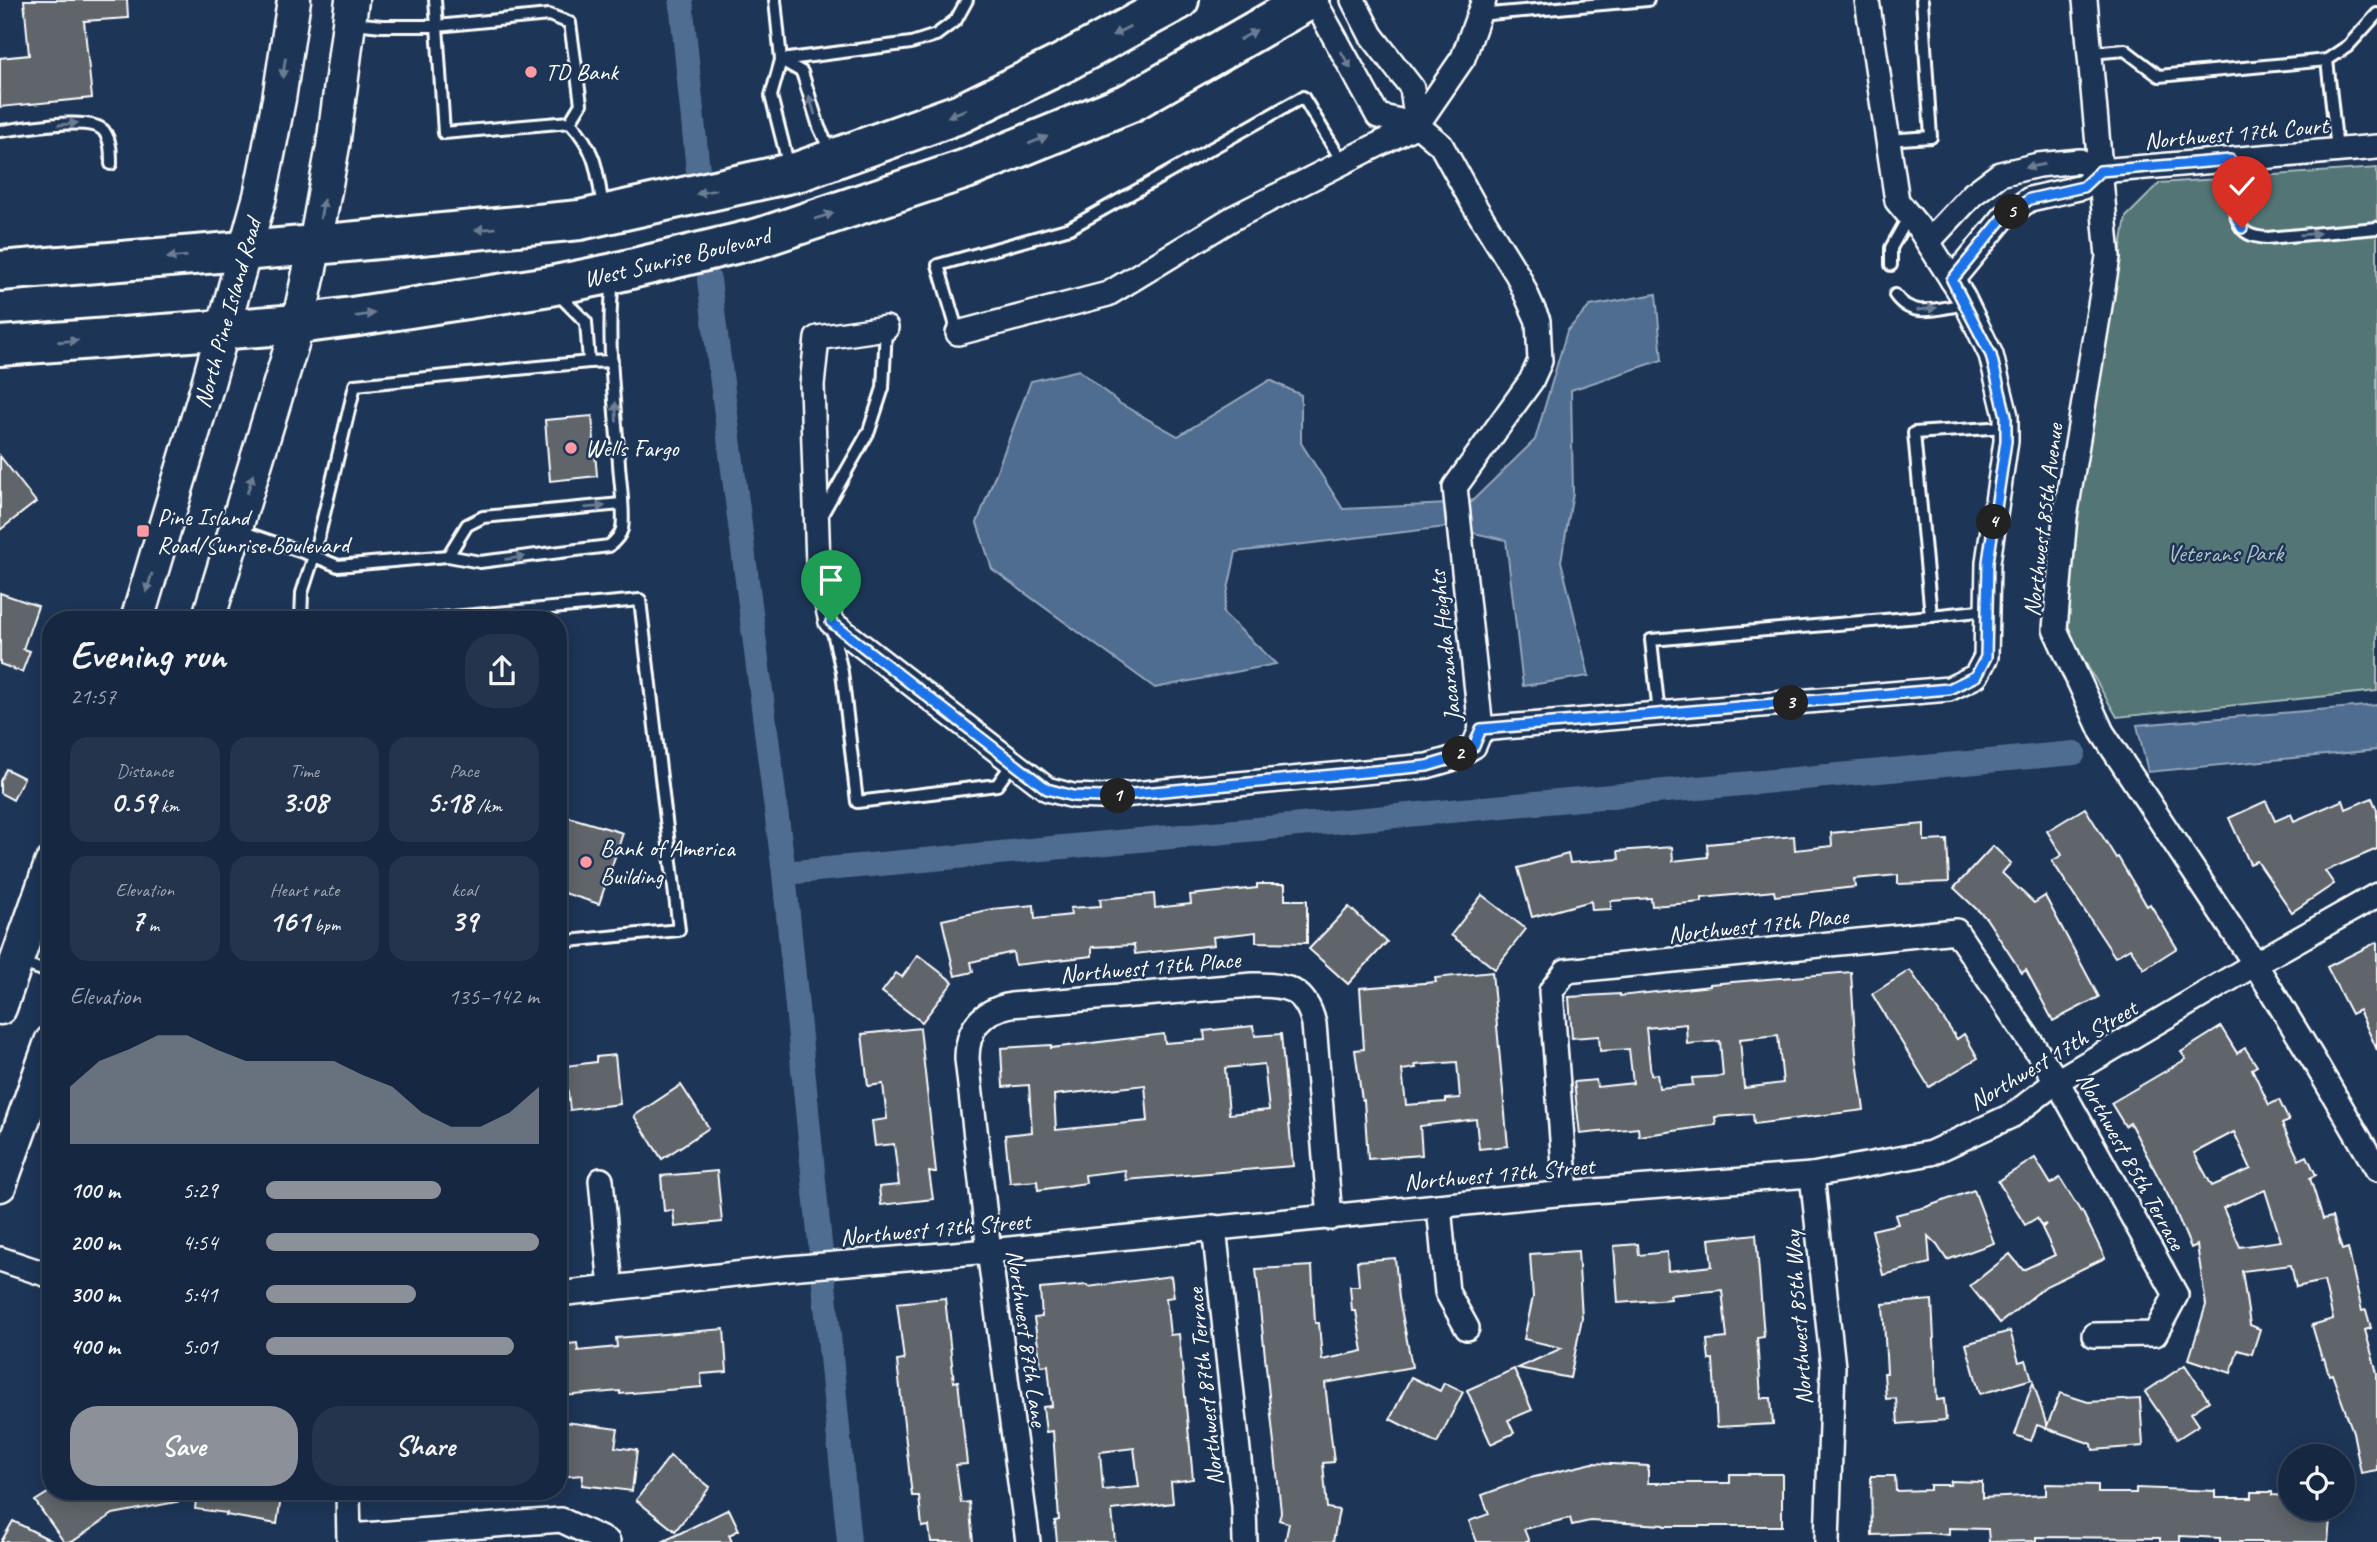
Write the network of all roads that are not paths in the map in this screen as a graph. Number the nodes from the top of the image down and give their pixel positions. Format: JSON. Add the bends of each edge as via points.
{"nodes":[{"id":1,"x":294,"y":0,"type":"edge"},
{"id":2,"x":435,"y":0,"type":"edge"},
{"id":3,"x":775,"y":0,"type":"edge"},
{"id":4,"x":967,"y":0,"type":"edge"},
{"id":5,"x":1179,"y":0,"type":"edge"},
{"id":6,"x":1312,"y":0,"type":"edge"},
{"id":7,"x":1353,"y":0,"type":"edge"},
{"id":8,"x":1648,"y":0,"type":"edge"},
{"id":9,"x":1867,"y":0,"type":"edge"},
{"id":10,"x":1922,"y":0,"type":"edge"},
{"id":11,"x":2085,"y":0,"type":"edge"},
{"id":12,"x":1481,"y":8,"type":"edge"},
{"id":13,"x":351,"y":11,"type":"edge"},
{"id":14,"x":2377,"y":13,"type":"edge"},
{"id":15,"x":437,"y":26,"type":"junction"},
{"id":16,"x":2090,"y":53,"type":"junction"},
{"id":17,"x":2327,"y":60,"type":"junction"},
{"id":18,"x":781,"y":61,"type":"junction"},
{"id":19,"x":570,"y":122,"type":"junction"},
{"id":20,"x":1417,"y":125,"type":"junction"},
{"id":21,"x":0,"y":131,"type":"edge"},
{"id":22,"x":1886,"y":141,"type":"junction"},
{"id":23,"x":2377,"y":147,"type":"edge"},
{"id":24,"x":2337,"y":150,"type":"junction"},
{"id":25,"x":834,"y":159,"type":"junction"},
{"id":26,"x":2230,"y":160,"type":"junction"},
{"id":27,"x":1343,"y":163,"type":"junction"},
{"id":28,"x":111,"y":164,"type":"dead end"},
{"id":29,"x":2100,"y":171,"type":"junction"},
{"id":30,"x":781,"y":175,"type":"junction"},
{"id":31,"x":615,"y":213,"type":"junction"},
{"id":32,"x":1909,"y":216,"type":"junction"},
{"id":33,"x":2377,"y":228,"type":"edge"},
{"id":34,"x":1928,"y":242,"type":"junction"},
{"id":35,"x":315,"y":245,"type":"junction"},
{"id":36,"x":245,"y":251,"type":"junction"},
{"id":37,"x":1891,"y":265,"type":"dead end"},
{"id":38,"x":628,"y":270,"type":"junction"},
{"id":39,"x":0,"y":271,"type":"edge"},
{"id":40,"x":1952,"y":280,"type":"junction"},
{"id":41,"x":550,"y":286,"type":"junction"},
{"id":42,"x":1895,"y":295,"type":"dead end"},
{"id":43,"x":1966,"y":304,"type":"junction"},
{"id":44,"x":298,"y":324,"type":"junction"},
{"id":45,"x":886,"y":328,"type":"joint"},
{"id":46,"x":223,"y":329,"type":"junction"},
{"id":47,"x":958,"y":333,"type":"joint"},
{"id":48,"x":0,"y":346,"type":"edge"},
{"id":49,"x":612,"y":361,"type":"junction"},
{"id":50,"x":589,"y":362,"type":"junction"},
{"id":51,"x":2006,"y":426,"type":"junction"},
{"id":52,"x":621,"y":504,"type":"junction"},
{"id":53,"x":816,"y":524,"type":"junction"},
{"id":54,"x":236,"y":530,"type":"junction"},
{"id":55,"x":314,"y":556,"type":"junction"},
{"id":56,"x":448,"y":556,"type":"junction"},
{"id":57,"x":1987,"y":610,"type":"junction"},
{"id":58,"x":140,"y":611,"type":"edge"},
{"id":59,"x":211,"y":611,"type":"edge"},
{"id":60,"x":301,"y":611,"type":"edge"},
{"id":61,"x":518,"y":611,"type":"edge"},
{"id":62,"x":1931,"y":616,"type":"junction"},
{"id":63,"x":831,"y":622,"type":"junction"},
{"id":64,"x":1659,"y":714,"type":"junction"},
{"id":65,"x":1481,"y":729,"type":"junction"},
{"id":66,"x":1013,"y":763,"type":"junction"},
{"id":67,"x":2377,"y":895,"type":"edge"},
{"id":68,"x":42,"y":899,"type":"edge"},
{"id":69,"x":1956,"y":931,"type":"joint"},
{"id":70,"x":567,"y":941,"type":"edge"},
{"id":71,"x":16,"y":961,"type":"junction"},
{"id":72,"x":2255,"y":964,"type":"junction"},
{"id":73,"x":42,"y":970,"type":"edge"},
{"id":74,"x":0,"y":1008,"type":"edge"},
{"id":75,"x":980,"y":1019,"type":"joint"},
{"id":76,"x":42,"y":1067,"type":"edge"},
{"id":77,"x":2057,"y":1081,"type":"junction"},
{"id":78,"x":2377,"y":1169,"type":"edge"},
{"id":79,"x":1812,"y":1175,"type":"junction"},
{"id":80,"x":601,"y":1180,"type":"dead end"},
{"id":81,"x":0,"y":1185,"type":"edge"},
{"id":82,"x":1566,"y":1193,"type":"junction"},
{"id":83,"x":1439,"y":1206,"type":"junction"},
{"id":84,"x":1329,"y":1217,"type":"junction"},
{"id":85,"x":1214,"y":1227,"type":"junction"},
{"id":86,"x":989,"y":1251,"type":"junction"},
{"id":87,"x":0,"y":1259,"type":"edge"},
{"id":88,"x":42,"y":1273,"type":"edge"},
{"id":89,"x":611,"y":1288,"type":"junction"},
{"id":90,"x":567,"y":1293,"type":"edge"},
{"id":91,"x":1467,"y":1328,"type":"dead end"},
{"id":92,"x":2094,"y":1335,"type":"dead end"},
{"id":93,"x":348,"y":1500,"type":"edge"},
{"id":94,"x":349,"y":1539,"type":"edge"},
{"id":95,"x":608,"y":1542,"type":"edge"},
{"id":96,"x":1028,"y":1542,"type":"edge"},
{"id":97,"x":1245,"y":1542,"type":"edge"},
{"id":98,"x":1827,"y":1542,"type":"edge"}],
"edges":[{"from":1,"to":36,"type":"main road","name":"North Pine Island Road","one_way":true,"via":[[279,99]]},
{"from":2,"to":15,"type":"lane"},
{"from":3,"to":18,"type":"lane"},
{"from":4,"to":18,"type":"lane","via":[[956,20],[936,35],[911,43]]},
{"from":5,"to":25,"type":"highway","one_way":true,"via":[[961,113]]},
{"from":6,"to":20,"type":"street","name":"Jacaranda Heights","one_way":true,"via":[[1378,116]]},
{"from":38,"to":6,"type":"highway","name":"West Sunrise Boulevard","one_way":true,"via":[[759,238],[966,169],[1131,102]]},
{"from":7,"to":20,"type":"street","via":[[1371,34],[1412,88]]},
{"from":8,"to":12,"type":"lane"},
{"from":9,"to":22,"type":"street"},
{"from":10,"to":22,"type":"lane","via":[[1931,136]]},
{"from":11,"to":16,"type":"street","name":"Northwest 85th Avenue"},
{"from":12,"to":20,"type":"street","via":[[1463,58]]},
{"from":13,"to":15,"type":"lane","via":[[382,26]]},
{"from":35,"to":13,"type":"main road","one_way":true},
{"from":14,"to":17,"type":"lane","via":[[2348,46]]},
{"from":15,"to":19,"type":"lane","via":[[444,133]]},
{"from":15,"to":19,"type":"lane","via":[[549,15],[570,23],[581,104]]},
{"from":16,"to":17,"type":"lane","via":[[2125,50],[2159,76]]},
{"from":16,"to":29,"type":"street","name":"Northwest 85th Avenue"},
{"from":17,"to":24,"type":"lane"},
{"from":25,"to":18,"type":"lane","one_way":true,"via":[[802,72]]},
{"from":18,"to":30,"type":"lane","via":[[771,96]]},
{"from":19,"to":31,"type":"lane","via":[[587,141]]},
{"from":20,"to":27,"type":"street"},
{"from":20,"to":65,"type":"street","name":"Jacaranda Heights","via":[[1441,145],[1518,276],[1538,321],[1540,361],[1531,381],[1455,487]]},
{"from":21,"to":28,"type":"lane","one_way":true,"via":[[83,123],[97,126],[111,148]]},
{"from":22,"to":32,"type":"street","via":[[1897,201]]},
{"from":23,"to":24,"type":"street","name":"Northwest 17th Court"},
{"from":24,"to":26,"type":"street","name":"Northwest 17th Court"},
{"from":25,"to":30,"type":"highway"},
{"from":26,"to":29,"type":"street","name":"Northwest 17th Court"},
{"from":26,"to":33,"type":"lane","one_way":true,"via":[[2237,219],[2252,236]]},
{"from":27,"to":47,"type":"street","via":[[1233,218],[1108,294]]},
{"from":27,"to":47,"type":"lane","via":[[1303,97],[1070,228],[938,265]]},
{"from":29,"to":34,"type":"street","one_way":true,"via":[[2080,161],[2000,173],[1973,194]]},
{"from":29,"to":40,"type":"street","via":[[2083,187],[2030,199],[2004,217]]},
{"from":29,"to":72,"type":"street","name":"Northwest 85th Avenue","via":[[2108,257],[2065,517],[2055,629],[2102,732]]},
{"from":30,"to":31,"type":"highway","one_way":true},
{"from":31,"to":35,"type":"highway","one_way":true},
{"from":32,"to":34,"type":"street"},
{"from":32,"to":37,"type":"lane","via":[[1891,248]]},
{"from":34,"to":40,"type":"street"},
{"from":35,"to":36,"type":"highway"},
{"from":35,"to":44,"type":"main road"},
{"from":36,"to":39,"type":"highway","one_way":true},
{"from":36,"to":46,"type":"main road","name":"North Pine Island Road"},
{"from":38,"to":41,"type":"highway","name":"West Sunrise Boulevard"},
{"from":38,"to":49,"type":"lane","via":[[609,311]]},
{"from":40,"to":43,"type":"street"},
{"from":44,"to":41,"type":"highway","name":"West Sunrise Boulevard","one_way":true},
{"from":41,"to":50,"type":"lane","via":[[586,322]]},
{"from":42,"to":43,"type":"lane","one_way":true,"via":[[1914,311]]},
{"from":43,"to":51,"type":"street","via":[[1991,355]]},
{"from":44,"to":46,"type":"highway","name":"West Sunrise Boulevard"},
{"from":54,"to":44,"type":"main road","one_way":true},
{"from":45,"to":53,"type":"lane","via":[[883,388],[869,431]]},
{"from":45,"to":53,"type":"street","via":[[817,338],[811,386]]},
{"from":48,"to":46,"type":"highway","name":"West Sunrise Boulevard","one_way":true},
{"from":46,"to":58,"type":"main road","name":"North Pine Island Road","one_way":true},
{"from":49,"to":50,"type":"lane"},
{"from":52,"to":49,"type":"lane","one_way":true},
{"from":50,"to":55,"type":"lane","via":[[355,385]]},
{"from":51,"to":57,"type":"street","via":[[1988,562]]},
{"from":51,"to":62,"type":"lane","via":[[1914,433]]},
{"from":56,"to":52,"type":"lane","one_way":true,"via":[[467,525],[483,517]]},
{"from":56,"to":52,"type":"lane","one_way":true,"via":[[480,562],[609,547],[622,529]]},
{"from":53,"to":63,"type":"street","via":[[818,564]]},
{"from":54,"to":55,"type":"lane"},
{"from":54,"to":59,"type":"main road"},
{"from":55,"to":56,"type":"lane","via":[[338,566]]},
{"from":55,"to":60,"type":"lane"},
{"from":57,"to":62,"type":"lane"},
{"from":57,"to":64,"type":"street","via":[[1986,657],[1976,676],[1949,689]]},
{"from":61,"to":70,"type":"lane","via":[[640,600],[679,930]]},
{"from":62,"to":64,"type":"lane","via":[[1651,640]]},
{"from":63,"to":66,"type":"street","name":"Jacaranda Heights"},
{"from":63,"to":66,"type":"lane","via":[[842,672],[857,802],[997,785]]},
{"from":64,"to":65,"type":"street"},
{"from":65,"to":66,"type":"street","name":"Jacaranda Heights","via":[[1474,746],[1427,766],[1101,797],[1047,789]]},
{"from":67,"to":72,"type":"street","name":"Northwest 17th Street"},
{"from":68,"to":71,"type":"main road","via":[[35,926]]},
{"from":69,"to":77,"type":"street","name":"Northwest 85th Terrace"},
{"from":69,"to":82,"type":"street","name":"Northwest 17th Place","via":[[1566,971],[1551,991]]},
{"from":71,"to":73,"type":"lane"},
{"from":71,"to":74,"type":"main road"},
{"from":72,"to":77,"type":"street","name":"Northwest 17th Street"},
{"from":72,"to":78,"type":"street","name":"Northwest 85th Avenue"},
{"from":75,"to":84,"type":"street","name":"Northwest 17th Place","via":[[1011,1004],[1266,984],[1293,990],[1313,1017]]},
{"from":75,"to":86,"type":"street","name":"Northwest 87th Lane","via":[[969,1037],[967,1059]]},
{"from":76,"to":81,"type":"main road"},
{"from":77,"to":79,"type":"street","name":"Northwest 17th Street","via":[[2013,1115],[1931,1153]]},
{"from":77,"to":92,"type":"street","name":"Northwest 85th Terrace","via":[[2176,1295],[2155,1334]]},
{"from":79,"to":82,"type":"street","name":"Northwest 17th Street"},
{"from":79,"to":98,"type":"street","name":"Northwest 85th Way","via":[[1833,1367]]},
{"from":80,"to":89,"type":"street"},
{"from":82,"to":83,"type":"street","name":"Northwest 17th Street"},
{"from":83,"to":84,"type":"street","name":"Northwest 17th Street"},
{"from":83,"to":91,"type":"street","via":[[1447,1292]]},
{"from":84,"to":85,"type":"street","name":"Northwest 17th Street"},
{"from":85,"to":86,"type":"street","name":"Northwest 17th Street"},
{"from":85,"to":97,"type":"street","name":"Northwest 87th Terrace"},
{"from":86,"to":89,"type":"street","name":"Northwest 17th Street"},
{"from":86,"to":96,"type":"street","name":"Northwest 87th Lane"},
{"from":87,"to":88,"type":"street"},
{"from":89,"to":90,"type":"street","name":"Northwest 17th Street"},
{"from":93,"to":94,"type":"street"},
{"from":94,"to":95,"type":"street","via":[[561,1520]]}]}
